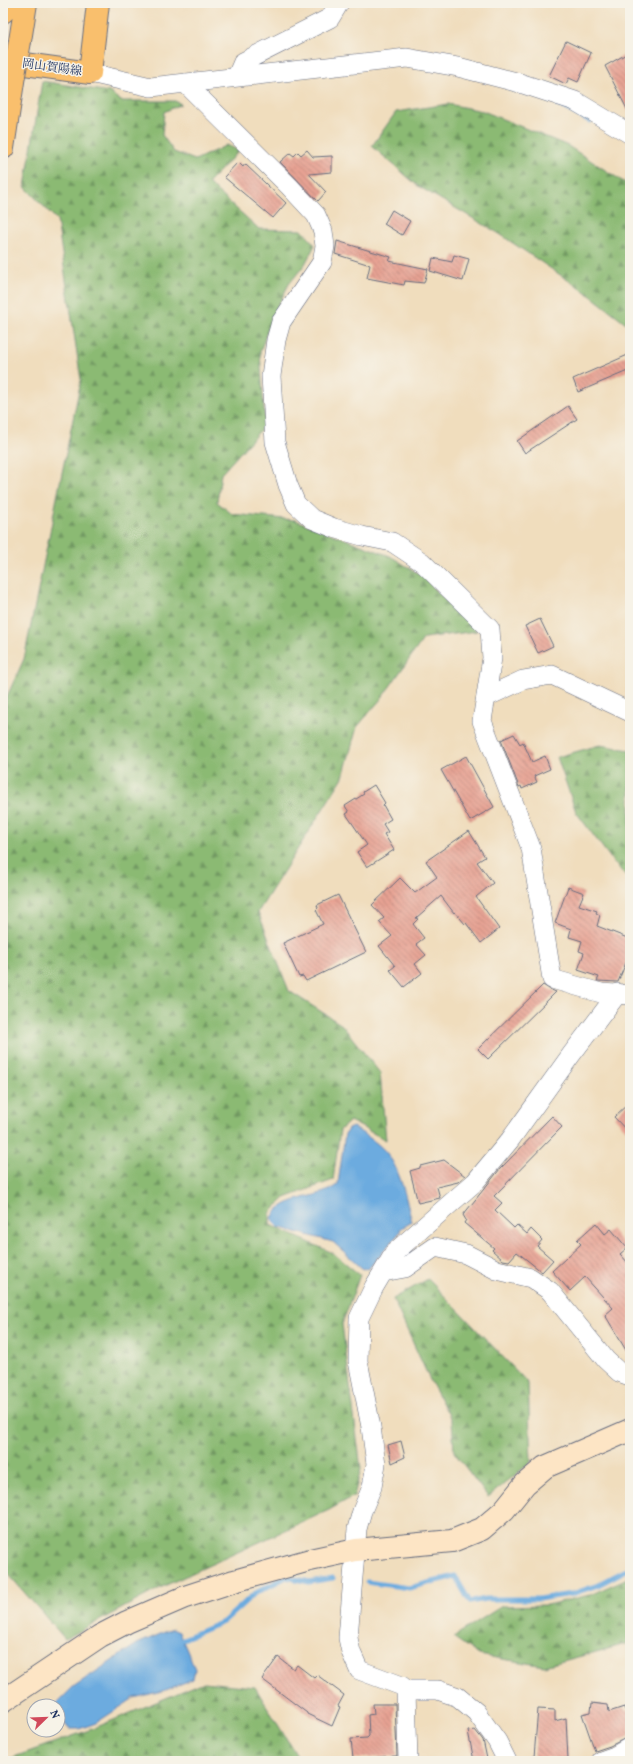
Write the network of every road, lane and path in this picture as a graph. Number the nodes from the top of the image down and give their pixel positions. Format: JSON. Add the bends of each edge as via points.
{"nodes":[{"id":1,"x":5,"y":3,"type":"edge"},
{"id":2,"x":26,"y":3,"type":"edge"},
{"id":3,"x":98,"y":3,"type":"edge"},
{"id":4,"x":339,"y":3,"type":"edge"},
{"id":5,"x":3,"y":12,"type":"edge"},
{"id":6,"x":8,"y":68,"type":"edge"},
{"id":7,"x":90,"y":73,"type":"junction"},
{"id":8,"x":237,"y":76,"type":"junction"},
{"id":9,"x":186,"y":83,"type":"junction"},
{"id":10,"x":630,"y":134,"type":"edge"},
{"id":11,"x":3,"y":148,"type":"edge"},
{"id":12,"x":486,"y":697,"type":"junction"},
{"id":13,"x":630,"y":712,"type":"edge"},
{"id":14,"x":624,"y":994,"type":"edge"},
{"id":15,"x":383,"y":1272,"type":"junction"},
{"id":16,"x":630,"y":1376,"type":"edge"},
{"id":17,"x":630,"y":1430,"type":"edge"},
{"id":18,"x":356,"y":1550,"type":"junction"},
{"id":19,"x":406,"y":1690,"type":"junction"},
{"id":20,"x":3,"y":1701,"type":"edge"},
{"id":21,"x":630,"y":1747,"type":"edge"},
{"id":22,"x":408,"y":1761,"type":"edge"},
{"id":23,"x":505,"y":1761,"type":"edge"},
{"id":24,"x":601,"y":1761,"type":"edge"}],
"edges":[{"from":1,"to":5,"type":"main road"},
{"from":2,"to":6,"type":"main road","name":"岡山賀陽線","bridge":true,"via":[[20,41]]},
{"from":3,"to":7,"type":"main road","name":"岡山賀陽線"},
{"from":4,"to":8,"type":"street","via":[[330,18],[243,62]]},
{"from":6,"to":7,"type":"main road","name":"岡山賀陽線"},
{"from":6,"to":11,"type":"main road","name":"岡山賀陽線"},
{"from":7,"to":9,"type":"street","via":[[151,87]]},
{"from":8,"to":9,"type":"street"},
{"from":8,"to":10,"type":"street","via":[[407,58],[458,67],[575,101]]},
{"from":9,"to":12,"type":"street","via":[[316,215],[323,231],[325,246],[322,262],[281,322],[272,369],[275,442],[296,504],[312,519],[334,528],[392,542],[422,562],[490,629],[492,658]]},
{"from":12,"to":13,"type":"street","via":[[523,680],[552,675]]},
{"from":12,"to":14,"type":"street","via":[[482,721],[531,848],[552,979],[601,992]]},
{"from":14,"to":15,"type":"street","via":[[570,1055],[510,1140],[475,1182],[395,1252]]},
{"from":15,"to":16,"type":"street","via":[[405,1268],[435,1247],[466,1254],[497,1270],[531,1278],[550,1291],[606,1360],[619,1372]]},
{"from":15,"to":18,"type":"street","via":[[359,1318],[358,1361],[376,1464],[372,1486],[357,1529]]},
{"from":17,"to":18,"type":"street","via":[[545,1467],[482,1529],[452,1541]]},
{"from":18,"to":19,"type":"street","via":[[348,1638],[351,1652],[359,1670],[402,1686]]},
{"from":18,"to":20,"type":"street","via":[[310,1560],[185,1597],[100,1636]]},
{"from":19,"to":22,"type":"street"},
{"from":19,"to":23,"type":"street","via":[[438,1690],[458,1697],[476,1712],[497,1741]]},
{"from":21,"to":24,"type":"street"}]}
